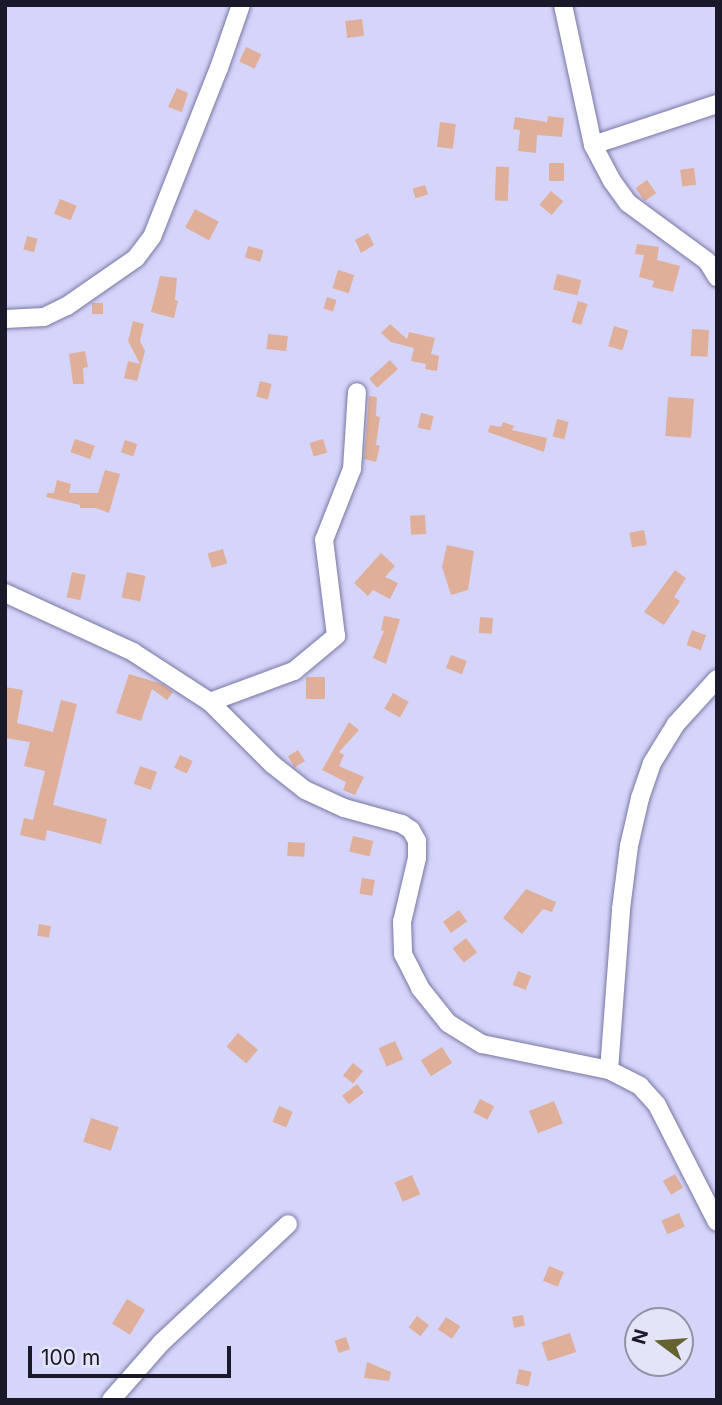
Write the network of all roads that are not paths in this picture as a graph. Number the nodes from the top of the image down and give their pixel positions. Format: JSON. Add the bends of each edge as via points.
{"nodes":[{"id":1,"x":240,"y":5,"type":"edge"},
{"id":2,"x":564,"y":5,"type":"edge"},
{"id":3,"x":717,"y":104,"type":"edge"},
{"id":4,"x":593,"y":145,"type":"junction"},
{"id":5,"x":717,"y":277,"type":"edge"},
{"id":6,"x":5,"y":318,"type":"edge"},
{"id":7,"x":357,"y":392,"type":"dead end"},
{"id":8,"x":5,"y":593,"type":"edge"},
{"id":9,"x":717,"y":679,"type":"edge"},
{"id":10,"x":209,"y":702,"type":"junction"},
{"id":11,"x":609,"y":1070,"type":"junction"},
{"id":12,"x":717,"y":1222,"type":"edge"},
{"id":13,"x":288,"y":1224,"type":"dead end"},
{"id":14,"x":111,"y":1400,"type":"edge"}],
"edges":[{"from":1,"to":6,"type":"street","via":[[152,237],[136,258],[67,306],[44,317]]},
{"from":2,"to":4,"type":"street"},
{"from":3,"to":4,"type":"street"},
{"from":4,"to":5,"type":"street","via":[[628,203],[708,261]]},
{"from":7,"to":10,"type":"street","via":[[352,469],[324,540],[337,636],[294,671]]},
{"from":8,"to":10,"type":"street","via":[[133,652]]},
{"from":9,"to":11,"type":"street","via":[[676,724],[652,763],[640,798],[621,908]]},
{"from":10,"to":11,"type":"street","via":[[305,790],[411,830],[417,841],[417,858],[402,922],[403,954],[448,1023],[482,1044]]},
{"from":11,"to":12,"type":"street","via":[[640,1086],[657,1105]]},
{"from":13,"to":14,"type":"street","via":[[161,1343]]}]}
